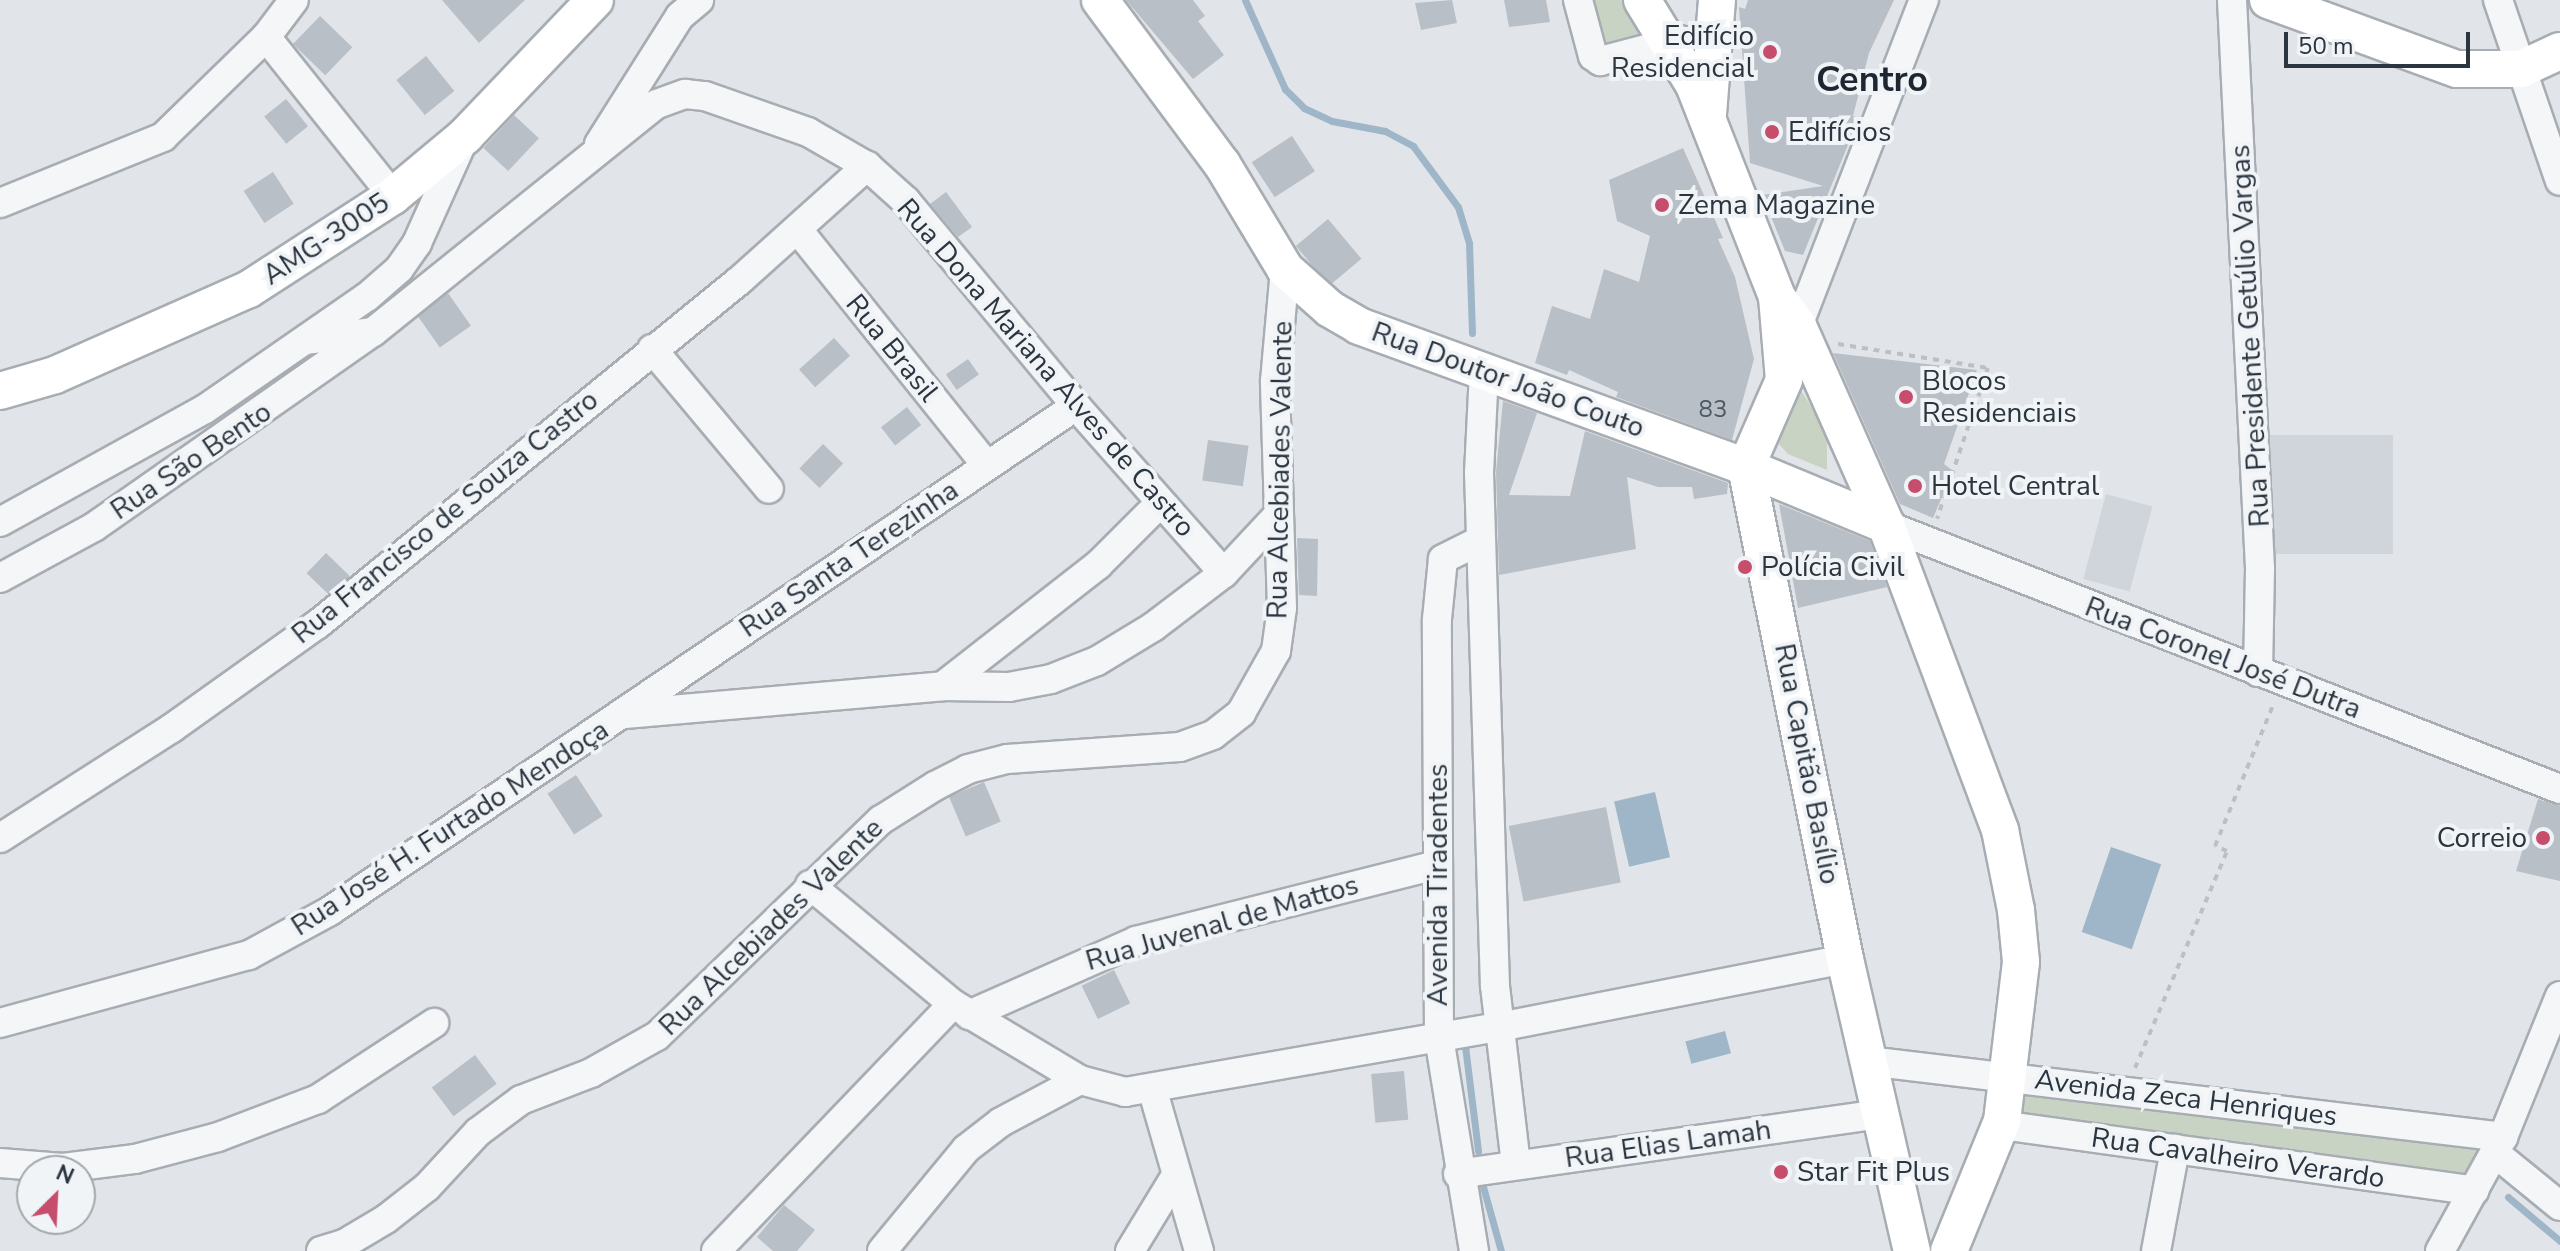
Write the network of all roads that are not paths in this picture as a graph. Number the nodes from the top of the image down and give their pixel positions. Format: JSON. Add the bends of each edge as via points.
{"nodes":[{"id":1,"x":294,"y":0,"type":"edge"},
{"id":2,"x":595,"y":0,"type":"edge"},
{"id":3,"x":699,"y":0,"type":"edge"},
{"id":4,"x":1100,"y":0,"type":"edge"},
{"id":5,"x":1578,"y":0,"type":"edge"},
{"id":6,"x":1642,"y":0,"type":"edge"},
{"id":7,"x":1665,"y":0,"type":"edge"},
{"id":8,"x":1717,"y":0,"type":"edge"},
{"id":9,"x":1924,"y":0,"type":"edge"},
{"id":10,"x":2232,"y":0,"type":"edge"},
{"id":11,"x":2268,"y":0,"type":"edge"},
{"id":12,"x":2498,"y":0,"type":"edge"},
{"id":13,"x":266,"y":37,"type":"junction"},
{"id":14,"x":1677,"y":48,"type":"junction"},
{"id":15,"x":2560,"y":51,"type":"edge"},
{"id":16,"x":2521,"y":69,"type":"junction"},
{"id":17,"x":1708,"y":115,"type":"junction"},
{"id":18,"x":465,"y":136,"type":"junction"},
{"id":19,"x":592,"y":155,"type":"junction"},
{"id":20,"x":867,"y":166,"type":"junction"},
{"id":21,"x":2560,"y":181,"type":"edge"},
{"id":22,"x":393,"y":196,"type":"junction"},
{"id":23,"x":0,"y":203,"type":"edge"},
{"id":24,"x":798,"y":230,"type":"junction"},
{"id":25,"x":1285,"y":269,"type":"junction"},
{"id":26,"x":1794,"y":324,"type":"junction"},
{"id":27,"x":373,"y":332,"type":"junction"},
{"id":28,"x":306,"y":340,"type":"junction"},
{"id":29,"x":652,"y":349,"type":"junction"},
{"id":30,"x":1484,"y":371,"type":"junction"},
{"id":31,"x":0,"y":391,"type":"edge"},
{"id":32,"x":1076,"y":406,"type":"junction"},
{"id":33,"x":986,"y":465,"type":"junction"},
{"id":34,"x":1746,"y":467,"type":"junction"},
{"id":35,"x":769,"y":489,"type":"dead end"},
{"id":36,"x":1159,"y":504,"type":"junction"},
{"id":37,"x":1278,"y":515,"type":"junction"},
{"id":38,"x":0,"y":522,"type":"edge"},
{"id":39,"x":1886,"y":525,"type":"junction"},
{"id":40,"x":1481,"y":540,"type":"junction"},
{"id":41,"x":1224,"y":573,"type":"junction"},
{"id":42,"x":0,"y":578,"type":"edge"},
{"id":43,"x":2271,"y":677,"type":"junction"},
{"id":44,"x":943,"y":686,"type":"junction"},
{"id":45,"x":624,"y":714,"type":"junction"},
{"id":46,"x":2560,"y":789,"type":"edge"},
{"id":47,"x":0,"y":838,"type":"edge"},
{"id":48,"x":1437,"y":865,"type":"junction"},
{"id":49,"x":810,"y":885,"type":"junction"},
{"id":50,"x":1845,"y":959,"type":"junction"},
{"id":51,"x":2560,"y":996,"type":"edge"},
{"id":52,"x":961,"y":1009,"type":"junction"},
{"id":53,"x":0,"y":1023,"type":"edge"},
{"id":54,"x":434,"y":1023,"type":"dead end"},
{"id":55,"x":1499,"y":1027,"type":"junction"},
{"id":56,"x":1439,"y":1037,"type":"junction"},
{"id":57,"x":1868,"y":1061,"type":"junction"},
{"id":58,"x":2009,"y":1076,"type":"junction"},
{"id":59,"x":1080,"y":1080,"type":"junction"},
{"id":60,"x":1152,"y":1088,"type":"junction"},
{"id":61,"x":1878,"y":1114,"type":"junction"},
{"id":62,"x":2001,"y":1125,"type":"junction"},
{"id":63,"x":2499,"y":1145,"type":"junction"},
{"id":64,"x":2175,"y":1149,"type":"junction"},
{"id":65,"x":0,"y":1163,"type":"edge"},
{"id":66,"x":1516,"y":1165,"type":"junction"},
{"id":67,"x":1458,"y":1174,"type":"junction"},
{"id":68,"x":1175,"y":1177,"type":"junction"},
{"id":69,"x":2474,"y":1191,"type":"junction"},
{"id":70,"x":2560,"y":1206,"type":"edge"},
{"id":71,"x":321,"y":1251,"type":"edge"},
{"id":72,"x":716,"y":1251,"type":"edge"},
{"id":73,"x":882,"y":1251,"type":"edge"},
{"id":74,"x":1130,"y":1251,"type":"edge"},
{"id":75,"x":1199,"y":1251,"type":"edge"},
{"id":76,"x":1474,"y":1251,"type":"edge"},
{"id":77,"x":1912,"y":1251,"type":"edge"},
{"id":78,"x":1949,"y":1251,"type":"edge"},
{"id":79,"x":2156,"y":1251,"type":"edge"},
{"id":80,"x":2440,"y":1251,"type":"edge"}],
"edges":[{"from":1,"to":13,"type":"street"},
{"from":2,"to":18,"type":"main road","name":"AMG-3005"},
{"from":3,"to":19,"type":"street","via":[[680,16],[652,56]]},
{"from":4,"to":25,"type":"main road","name":"Rua Doutor João Couto","via":[[1222,164]]},
{"from":5,"to":14,"type":"street","via":[[1593,56],[1600,61]]},
{"from":6,"to":14,"type":"main road"},
{"from":7,"to":14,"type":"main road"},
{"from":8,"to":17,"type":"main road"},
{"from":9,"to":26,"type":"street"},
{"from":10,"to":43,"type":"street","name":"Rua Presidente Getúlio Vargas"},
{"from":11,"to":16,"type":"main road","via":[[2457,69]]},
{"from":12,"to":16,"type":"street"},
{"from":13,"to":22,"type":"street"},
{"from":13,"to":23,"type":"street","via":[[163,137]]},
{"from":14,"to":17,"type":"main road"},
{"from":15,"to":16,"type":"main road"},
{"from":16,"to":21,"type":"street"},
{"from":17,"to":26,"type":"main road"},
{"from":18,"to":22,"type":"main road","name":"AMG-3005"},
{"from":18,"to":28,"type":"street","via":[[439,203],[399,269]]},
{"from":19,"to":20,"type":"street","name":"Rua Dona Mariana Alves de Castro","via":[[657,104],[685,94],[750,108],[808,132]]},
{"from":19,"to":27,"type":"street","name":"Rua São Bento"},
{"from":20,"to":24,"type":"street","name":"Rua Francisco de Souza Castro"},
{"from":20,"to":32,"type":"street","name":"Rua Dona Mariana Alves de Castro","via":[[906,201]]},
{"from":22,"to":31,"type":"main road","name":"AMG-3005","via":[[249,289],[69,369]]},
{"from":24,"to":29,"type":"street","name":"Rua Francisco de Souza Castro"},
{"from":24,"to":33,"type":"street","name":"Rua Brasil"},
{"from":25,"to":30,"type":"main road","name":"Rua Doutor João Couto","via":[[1330,309],[1359,326]]},
{"from":25,"to":37,"type":"street","name":"Rua Alcebiades Valente","via":[[1275,381]]},
{"from":26,"to":34,"type":"main road","via":[[1784,380]]},
{"from":26,"to":39,"type":"main road"},
{"from":27,"to":28,"type":"street"},
{"from":27,"to":42,"type":"street","name":"Rua São Bento","via":[[94,527]]},
{"from":28,"to":38,"type":"street","via":[[205,409]]},
{"from":29,"to":35,"type":"street"},
{"from":29,"to":47,"type":"street","name":"Rua Francisco de Souza Castro","via":[[318,624],[159,736]]},
{"from":30,"to":34,"type":"main road","name":"Rua Doutor João Couto"},
{"from":30,"to":40,"type":"street"},
{"from":32,"to":33,"type":"street","name":"Rua Santa Terezinha"},
{"from":32,"to":36,"type":"street","name":"Rua Dona Mariana Alves de Castro"},
{"from":33,"to":45,"type":"street","name":"Rua Santa Terezinha"},
{"from":34,"to":39,"type":"main road","name":"Rua Doutor João Couto"},
{"from":34,"to":50,"type":"main road","name":"Rua Capitão Basílio"},
{"from":36,"to":41,"type":"street","name":"Rua Dona Mariana Alves de Castro"},
{"from":36,"to":44,"type":"street","via":[[1098,565]]},
{"from":37,"to":41,"type":"street"},
{"from":37,"to":49,"type":"street","name":"Rua Alcebiades Valente","via":[[1282,608],[1276,651],[1241,713],[1213,735],[1180,747],[1018,758],[968,769],[881,820]]},
{"from":39,"to":43,"type":"street","name":"Rua Coronel José Dutra"},
{"from":39,"to":58,"type":"main road","via":[[2000,830],[2021,962]]},
{"from":40,"to":48,"type":"street","name":"Avenida Tiradentes","via":[[1449,553],[1441,568]]},
{"from":40,"to":55,"type":"street"},
{"from":41,"to":44,"type":"street","via":[[1153,627],[1085,666],[1009,687]]},
{"from":43,"to":46,"type":"street","name":"Rua Coronel José Dutra"},
{"from":44,"to":45,"type":"street"},
{"from":45,"to":53,"type":"street","name":"Rua José H. Furtado Mendoça","via":[[330,911],[249,955]]},
{"from":48,"to":52,"type":"street","name":"Rua Juvenal de Mattos","via":[[1136,941]]},
{"from":48,"to":56,"type":"street","name":"Avenida Tiradentes"},
{"from":49,"to":52,"type":"street"},
{"from":49,"to":71,"type":"street","name":"Rua Alcebiades Valente","via":[[689,1011],[657,1036],[591,1073],[521,1100],[478,1132],[427,1187],[386,1219]]},
{"from":50,"to":55,"type":"street"},
{"from":50,"to":57,"type":"main road","name":"Rua Capitão Basílio"},
{"from":51,"to":63,"type":"street"},
{"from":52,"to":59,"type":"street"},
{"from":52,"to":72,"type":"street"},
{"from":54,"to":65,"type":"street","via":[[318,1099],[218,1137],[135,1159],[63,1168]]},
{"from":55,"to":56,"type":"street"},
{"from":55,"to":66,"type":"street"},
{"from":56,"to":60,"type":"street"},
{"from":56,"to":67,"type":"street","name":"Avenida Tiradentes"},
{"from":57,"to":58,"type":"street","name":"Avenida Zeca Henriques"},
{"from":57,"to":61,"type":"main road","name":"Rua Capitão Basílio"},
{"from":58,"to":62,"type":"main road"},
{"from":58,"to":63,"type":"street","name":"Avenida Zeca Henriques"},
{"from":59,"to":60,"type":"street","via":[[1105,1090]]},
{"from":59,"to":73,"type":"street","via":[[1001,1122],[966,1149]]},
{"from":60,"to":68,"type":"street"},
{"from":61,"to":66,"type":"street","name":"Rua Elias Lamah"},
{"from":61,"to":77,"type":"main road","name":"Rua Capitão Basílio"},
{"from":62,"to":64,"type":"street","name":"Rua Cavalheiro Verardo"},
{"from":62,"to":78,"type":"main road"},
{"from":63,"to":69,"type":"street"},
{"from":63,"to":70,"type":"street"},
{"from":64,"to":69,"type":"street","name":"Rua Cavalheiro Verardo"},
{"from":64,"to":79,"type":"street"},
{"from":66,"to":67,"type":"street","name":"Rua Elias Lamah"},
{"from":67,"to":76,"type":"street","name":"Avenida Tiradentes"},
{"from":68,"to":74,"type":"street"},
{"from":68,"to":75,"type":"street"},
{"from":69,"to":80,"type":"street"}]}
